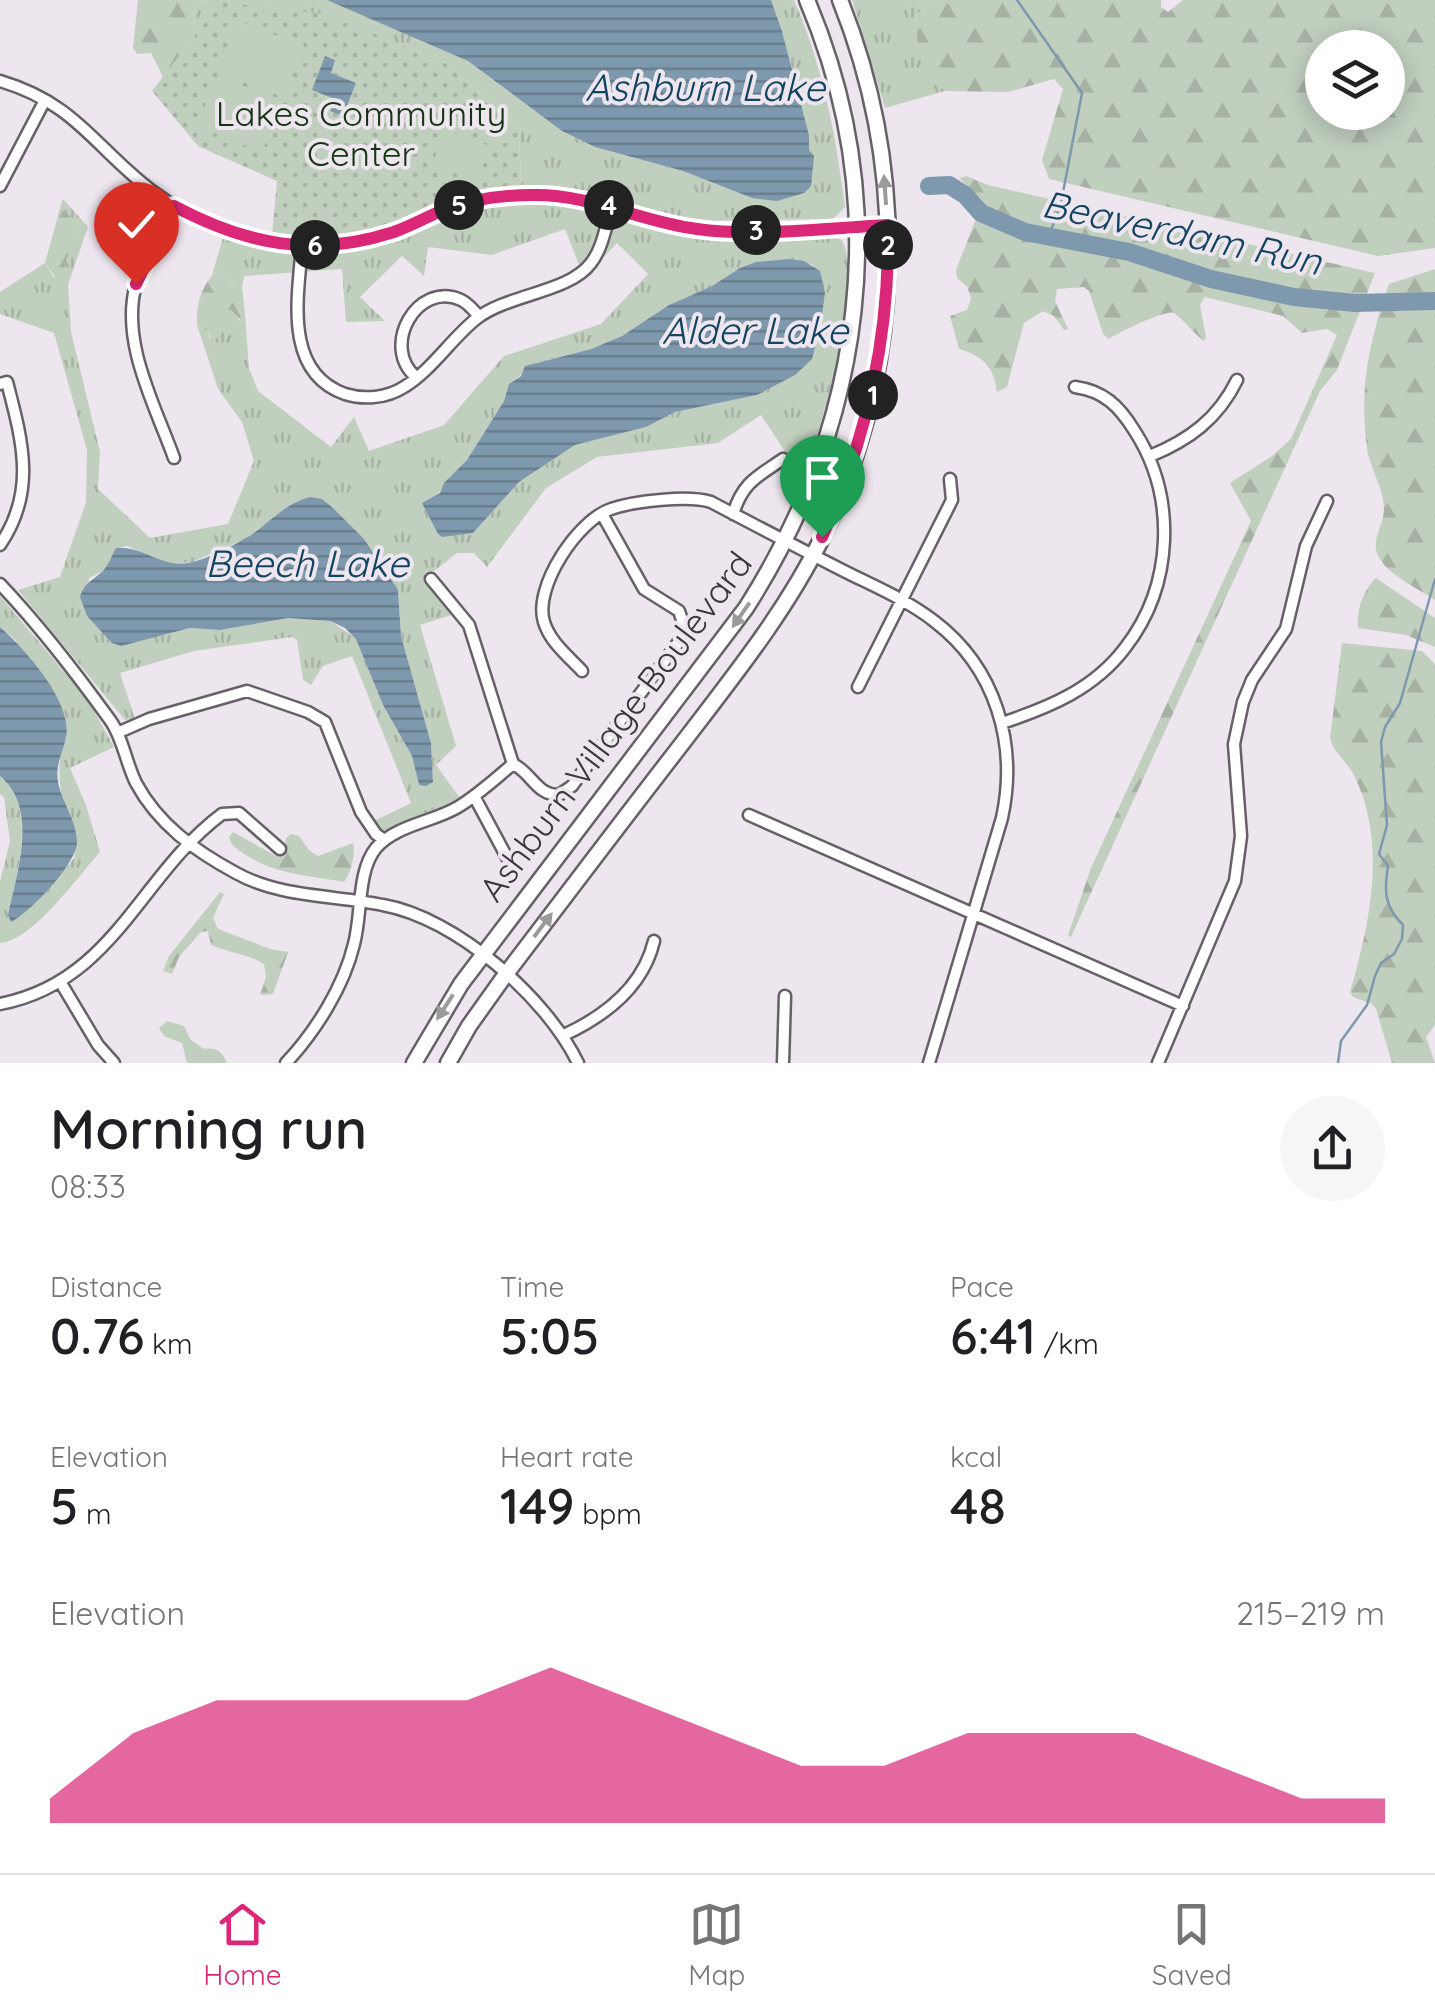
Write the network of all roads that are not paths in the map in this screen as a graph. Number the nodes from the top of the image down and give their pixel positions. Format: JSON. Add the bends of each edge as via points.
{"nodes":[{"id":1,"x":807,"y":0,"type":"edge"},
{"id":2,"x":840,"y":0,"type":"edge"},
{"id":3,"x":0,"y":81,"type":"edge"},
{"id":4,"x":45,"y":100,"type":"junction"},
{"id":5,"x":0,"y":186,"type":"edge"},
{"id":6,"x":174,"y":206,"type":"junction"},
{"id":7,"x":612,"y":206,"type":"junction"},
{"id":8,"x":888,"y":225,"type":"junction"},
{"id":9,"x":857,"y":226,"type":"junction"},
{"id":10,"x":302,"y":246,"type":"junction"},
{"id":11,"x":479,"y":316,"type":"junction"},
{"id":12,"x":416,"y":377,"type":"junction"},
{"id":13,"x":1237,"y":380,"type":"dead end"},
{"id":14,"x":0,"y":384,"type":"edge"},
{"id":15,"x":1075,"y":387,"type":"dead end"},
{"id":16,"x":1150,"y":456,"type":"junction"},
{"id":17,"x":174,"y":458,"type":"dead end"},
{"id":18,"x":783,"y":459,"type":"dead end"},
{"id":19,"x":950,"y":479,"type":"dead end"},
{"id":20,"x":1328,"y":501,"type":"dead end"},
{"id":21,"x":602,"y":514,"type":"junction"},
{"id":22,"x":733,"y":514,"type":"junction"},
{"id":23,"x":787,"y":541,"type":"junction"},
{"id":24,"x":0,"y":544,"type":"edge"},
{"id":25,"x":813,"y":555,"type":"junction"},
{"id":26,"x":431,"y":579,"type":"dead end"},
{"id":27,"x":0,"y":584,"type":"edge"},
{"id":28,"x":904,"y":602,"type":"junction"},
{"id":29,"x":582,"y":670,"type":"dead end"},
{"id":30,"x":858,"y":687,"type":"dead end"},
{"id":31,"x":1002,"y":723,"type":"junction"},
{"id":32,"x":117,"y":733,"type":"junction"},
{"id":33,"x":513,"y":764,"type":"junction"},
{"id":34,"x":474,"y":796,"type":"junction"},
{"id":35,"x":749,"y":815,"type":"dead end"},
{"id":36,"x":384,"y":840,"type":"junction"},
{"id":37,"x":189,"y":842,"type":"junction"},
{"id":38,"x":280,"y":849,"type":"dead end"},
{"id":39,"x":511,"y":865,"type":"dead end"},
{"id":40,"x":362,"y":901,"type":"junction"},
{"id":41,"x":974,"y":913,"type":"junction"},
{"id":42,"x":654,"y":941,"type":"dead end"},
{"id":43,"x":482,"y":955,"type":"junction"},
{"id":44,"x":506,"y":974,"type":"junction"},
{"id":45,"x":61,"y":983,"type":"junction"},
{"id":46,"x":784,"y":996,"type":"dead end"},
{"id":47,"x":0,"y":1004,"type":"edge"},
{"id":48,"x":1183,"y":1006,"type":"junction"},
{"id":49,"x":564,"y":1035,"type":"junction"},
{"id":50,"x":114,"y":1063,"type":"edge"},
{"id":51,"x":286,"y":1063,"type":"edge"},
{"id":52,"x":414,"y":1063,"type":"edge"},
{"id":53,"x":448,"y":1063,"type":"edge"},
{"id":54,"x":578,"y":1063,"type":"edge"},
{"id":55,"x":783,"y":1063,"type":"edge"},
{"id":56,"x":930,"y":1063,"type":"edge"},
{"id":57,"x":1158,"y":1063,"type":"edge"}],
"edges":[{"from":1,"to":9,"type":"main road","name":"Ashburn Village Boulevard","via":[[845,122]]},
{"from":8,"to":2,"type":"main road","name":"Ashburn Village Boulevard","one_way":true,"via":[[876,113]]},
{"from":3,"to":4,"type":"street"},
{"from":4,"to":5,"type":"street"},
{"from":4,"to":6,"type":"street"},
{"from":6,"to":10,"type":"street","via":[[233,234]]},
{"from":6,"to":17,"type":"street","via":[[142,269],[132,317],[136,350]]},
{"from":7,"to":9,"type":"street","via":[[717,232]]},
{"from":7,"to":10,"type":"street","via":[[559,195],[490,197],[359,242]]},
{"from":7,"to":11,"type":"street","via":[[584,271]]},
{"from":8,"to":9,"type":"street"},
{"from":8,"to":25,"type":"main road","name":"Ashburn Village Boulevard","via":[[887,296],[872,398],[839,501]]},
{"from":9,"to":23,"type":"main road","name":"Ashburn Village Boulevard","via":[[854,319],[842,389]]},
{"from":10,"to":12,"type":"street","via":[[300,337],[317,375],[337,390],[370,397],[395,392]]},
{"from":11,"to":12,"type":"street"},
{"from":11,"to":12,"type":"street","via":[[461,300],[439,296],[406,321],[403,360]]},
{"from":13,"to":16,"type":"street","via":[[1201,428]]},
{"from":14,"to":24,"type":"street","via":[[7,382],[26,467],[21,502]]},
{"from":15,"to":16,"type":"street","via":[[1111,400]]},
{"from":16,"to":31,"type":"street","via":[[1163,506],[1164,549],[1142,624],[1087,686]]},
{"from":18,"to":22,"type":"street","via":[[746,485]]},
{"from":19,"to":28,"type":"street","via":[[952,500]]},
{"from":20,"to":48,"type":"street","via":[[1306,546],[1286,629],[1252,680],[1237,722],[1241,836],[1235,881]]},
{"from":21,"to":22,"type":"street","via":[[690,498]]},
{"from":21,"to":29,"type":"street","via":[[590,520],[551,572],[540,606],[547,632]]},
{"from":21,"to":33,"type":"street","via":[[644,589],[684,617],[684,639],[566,792],[546,794]]},
{"from":22,"to":23,"type":"street"},
{"from":23,"to":25,"type":"street"},
{"from":23,"to":43,"type":"main road","name":"Ashburn Village Boulevard","one_way":true,"via":[[717,649]]},
{"from":25,"to":28,"type":"street"},
{"from":44,"to":25,"type":"main road","name":"Ashburn Village Boulevard","one_way":true,"via":[[768,629]]},
{"from":26,"to":33,"type":"street","via":[[470,625]]},
{"from":27,"to":32,"type":"street"},
{"from":28,"to":30,"type":"street"},
{"from":28,"to":31,"type":"street","via":[[960,646],[987,684]]},
{"from":31,"to":41,"type":"street","via":[[1006,802]]},
{"from":32,"to":36,"type":"street","via":[[247,691],[308,712],[324,722],[361,812]]},
{"from":32,"to":37,"type":"street","via":[[145,798]]},
{"from":33,"to":34,"type":"street"},
{"from":34,"to":36,"type":"street"},
{"from":34,"to":39,"type":"street"},
{"from":35,"to":41,"type":"street"},
{"from":36,"to":40,"type":"street","via":[[370,860]]},
{"from":37,"to":38,"type":"street","via":[[230,811]]},
{"from":37,"to":40,"type":"street","via":[[262,885]]},
{"from":37,"to":45,"type":"street","via":[[107,944]]},
{"from":40,"to":43,"type":"street","via":[[417,913]]},
{"from":40,"to":51,"type":"street","via":[[346,972]]},
{"from":41,"to":48,"type":"street"},
{"from":41,"to":56,"type":"street"},
{"from":42,"to":49,"type":"street","via":[[626,994]]},
{"from":43,"to":44,"type":"street"},
{"from":43,"to":52,"type":"main road","name":"Ashburn Village Boulevard","one_way":true},
{"from":44,"to":49,"type":"street"},
{"from":44,"to":53,"type":"main road","name":"Ashburn Village Boulevard"},
{"from":45,"to":47,"type":"street"},
{"from":45,"to":50,"type":"street"},
{"from":46,"to":55,"type":"street"},
{"from":48,"to":57,"type":"street"},
{"from":49,"to":54,"type":"street"}]}
